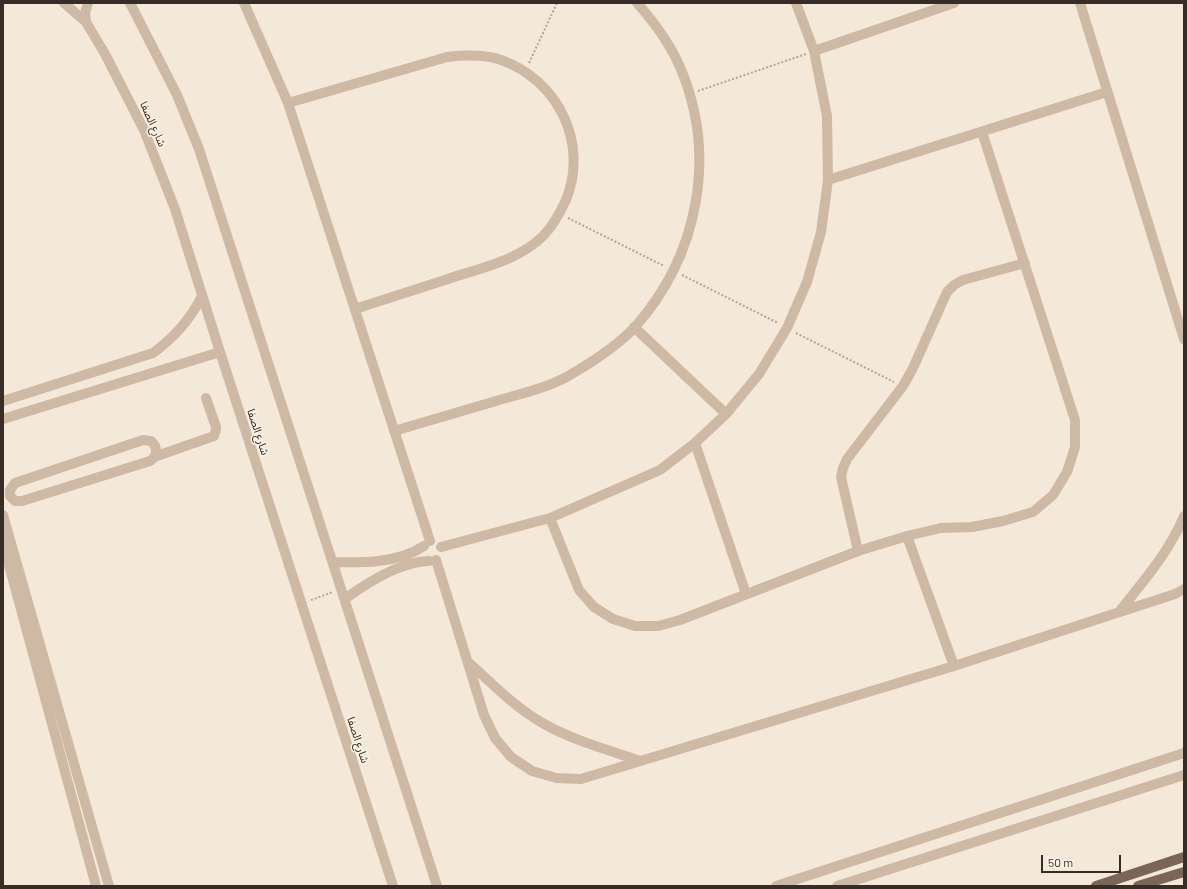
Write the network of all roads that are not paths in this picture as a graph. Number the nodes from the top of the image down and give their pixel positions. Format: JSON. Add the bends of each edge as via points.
{"nodes":[{"id":1,"x":64,"y":3,"type":"edge"},
{"id":2,"x":88,"y":3,"type":"edge"},
{"id":3,"x":130,"y":3,"type":"edge"},
{"id":4,"x":244,"y":3,"type":"edge"},
{"id":5,"x":637,"y":3,"type":"edge"},
{"id":6,"x":796,"y":3,"type":"edge"},
{"id":7,"x":954,"y":3,"type":"edge"},
{"id":8,"x":1080,"y":3,"type":"edge"},
{"id":9,"x":86,"y":22,"type":"junction"},
{"id":10,"x":814,"y":51,"type":"junction"},
{"id":11,"x":1107,"y":92,"type":"junction"},
{"id":12,"x":288,"y":103,"type":"junction"},
{"id":13,"x":982,"y":132,"type":"junction"},
{"id":14,"x":828,"y":180,"type":"junction"},
{"id":15,"x":1024,"y":264,"type":"junction"},
{"id":16,"x":202,"y":296,"type":"junction"},
{"id":17,"x":355,"y":309,"type":"junction"},
{"id":18,"x":634,"y":327,"type":"junction"},
{"id":19,"x":1184,"y":339,"type":"edge"},
{"id":20,"x":220,"y":352,"type":"junction"},
{"id":21,"x":59,"y":383,"type":"junction"},
{"id":22,"x":206,"y":398,"type":"dead end"},
{"id":23,"x":65,"y":400,"type":"junction"},
{"id":24,"x":3,"y":401,"type":"edge"},
{"id":25,"x":726,"y":414,"type":"junction"},
{"id":26,"x":3,"y":419,"type":"edge"},
{"id":27,"x":394,"y":431,"type":"junction"},
{"id":28,"x":695,"y":443,"type":"junction"},
{"id":29,"x":154,"y":458,"type":"junction"},
{"id":30,"x":7,"y":497,"type":"edge"},
{"id":31,"x":3,"y":515,"type":"edge"},
{"id":32,"x":1184,"y":516,"type":"edge"},
{"id":33,"x":550,"y":518,"type":"junction"},
{"id":34,"x":5,"y":530,"type":"edge"},
{"id":35,"x":907,"y":536,"type":"junction"},
{"id":36,"x":3,"y":543,"type":"edge"},
{"id":37,"x":427,"y":543,"type":"junction"},
{"id":38,"x":441,"y":547,"type":"junction"},
{"id":39,"x":858,"y":551,"type":"junction"},
{"id":40,"x":433,"y":560,"type":"junction"},
{"id":41,"x":333,"y":562,"type":"junction"},
{"id":42,"x":1184,"y":589,"type":"edge"},
{"id":43,"x":746,"y":594,"type":"junction"},
{"id":44,"x":345,"y":599,"type":"junction"},
{"id":45,"x":1119,"y":612,"type":"junction"},
{"id":46,"x":30,"y":627,"type":"junction"},
{"id":47,"x":467,"y":661,"type":"junction"},
{"id":48,"x":954,"y":666,"type":"junction"},
{"id":49,"x":1184,"y":753,"type":"edge"},
{"id":50,"x":640,"y":761,"type":"junction"},
{"id":51,"x":1184,"y":775,"type":"edge"},
{"id":52,"x":1184,"y":857,"type":"edge"},
{"id":53,"x":101,"y":860,"type":"junction"},
{"id":54,"x":90,"y":864,"type":"junction"},
{"id":55,"x":1184,"y":872,"type":"edge"},
{"id":56,"x":96,"y":886,"type":"edge"},
{"id":57,"x":108,"y":886,"type":"edge"},
{"id":58,"x":394,"y":886,"type":"edge"},
{"id":59,"x":437,"y":886,"type":"edge"},
{"id":60,"x":776,"y":886,"type":"edge"},
{"id":61,"x":838,"y":886,"type":"edge"},
{"id":62,"x":1096,"y":886,"type":"edge"},
{"id":63,"x":1138,"y":886,"type":"edge"}],
"edges":[{"from":1,"to":9,"type":"street","name":"شارع الصفا"},
{"from":2,"to":9,"type":"street"},
{"from":3,"to":41,"type":"street","via":[[177,95],[199,149]]},
{"from":4,"to":12,"type":"street"},
{"from":5,"to":18,"type":"street","via":[[657,26],[680,66],[690,94],[697,129],[700,166],[696,202],[688,237],[674,271],[656,301]]},
{"from":6,"to":10,"type":"street"},
{"from":7,"to":10,"type":"street"},
{"from":8,"to":11,"type":"street"},
{"from":9,"to":16,"type":"street","name":"شارع الصفا","via":[[144,130],[175,209]]},
{"from":10,"to":14,"type":"street","via":[[827,116]]},
{"from":11,"to":13,"type":"street"},
{"from":11,"to":19,"type":"street"},
{"from":12,"to":17,"type":"street"},
{"from":12,"to":17,"type":"street","via":[[447,57],[474,55],[500,60],[525,71],[546,88],[562,110],[571,135],[574,162],[570,189],[560,214],[544,235],[522,252],[498,263]]},
{"from":13,"to":14,"type":"street"},
{"from":13,"to":15,"type":"street"},
{"from":14,"to":25,"type":"street","via":[[819,239],[807,282],[787,328],[759,374]]},
{"from":15,"to":35,"type":"street","via":[[1075,420],[1075,447],[1068,472],[1053,495],[1033,512],[972,527],[941,528]]},
{"from":15,"to":39,"type":"street","via":[[963,280],[947,292],[903,386],[843,468],[841,477]]},
{"from":16,"to":20,"type":"street","name":"شارع الصفا"},
{"from":16,"to":21,"type":"street","via":[[182,328],[154,353]]},
{"from":17,"to":27,"type":"street"},
{"from":18,"to":25,"type":"street"},
{"from":18,"to":27,"type":"street","via":[[606,353],[574,373],[539,388]]},
{"from":20,"to":23,"type":"street"},
{"from":20,"to":58,"type":"street","name":"شارع الصفا"},
{"from":21,"to":23,"type":"street"},
{"from":21,"to":24,"type":"street"},
{"from":22,"to":29,"type":"street","via":[[216,427],[214,436]]},
{"from":23,"to":26,"type":"street"},
{"from":25,"to":28,"type":"street"},
{"from":27,"to":37,"type":"street"},
{"from":28,"to":33,"type":"street","via":[[660,470]]},
{"from":28,"to":43,"type":"street"},
{"from":29,"to":30,"type":"street","via":[[22,501]]},
{"from":29,"to":30,"type":"street","via":[[156,446],[151,441],[143,440],[15,483]]},
{"from":31,"to":34,"type":"street"},
{"from":32,"to":45,"type":"street","via":[[1153,569]]},
{"from":33,"to":38,"type":"street"},
{"from":33,"to":43,"type":"street","via":[[579,590],[594,607],[613,619],[635,626],[658,626]]},
{"from":34,"to":46,"type":"street"},
{"from":35,"to":39,"type":"street"},
{"from":35,"to":48,"type":"street"},
{"from":36,"to":46,"type":"street"},
{"from":37,"to":38,"type":"street","via":[[436,542]]},
{"from":37,"to":40,"type":"street","via":[[422,548],[422,555]]},
{"from":37,"to":41,"type":"street","via":[[411,553],[373,562]]},
{"from":38,"to":40,"type":"street","via":[[442,553]]},
{"from":39,"to":43,"type":"street"},
{"from":40,"to":44,"type":"street","via":[[415,562],[384,574],[363,585]]},
{"from":40,"to":47,"type":"street"},
{"from":41,"to":44,"type":"street"},
{"from":42,"to":45,"type":"street"},
{"from":44,"to":59,"type":"street"},
{"from":45,"to":48,"type":"street"},
{"from":46,"to":53,"type":"street"},
{"from":46,"to":54,"type":"street"},
{"from":47,"to":50,"type":"street","via":[[514,703],[546,725],[582,741]]},
{"from":47,"to":50,"type":"street","via":[[484,716],[495,738],[511,757],[532,770],[556,778],[581,779]]},
{"from":48,"to":50,"type":"street"},
{"from":49,"to":60,"type":"street"},
{"from":51,"to":61,"type":"street"},
{"from":52,"to":62,"type":"main road"},
{"from":53,"to":54,"type":"street"},
{"from":53,"to":57,"type":"street"},
{"from":54,"to":56,"type":"street"},
{"from":55,"to":63,"type":"main road"}]}
